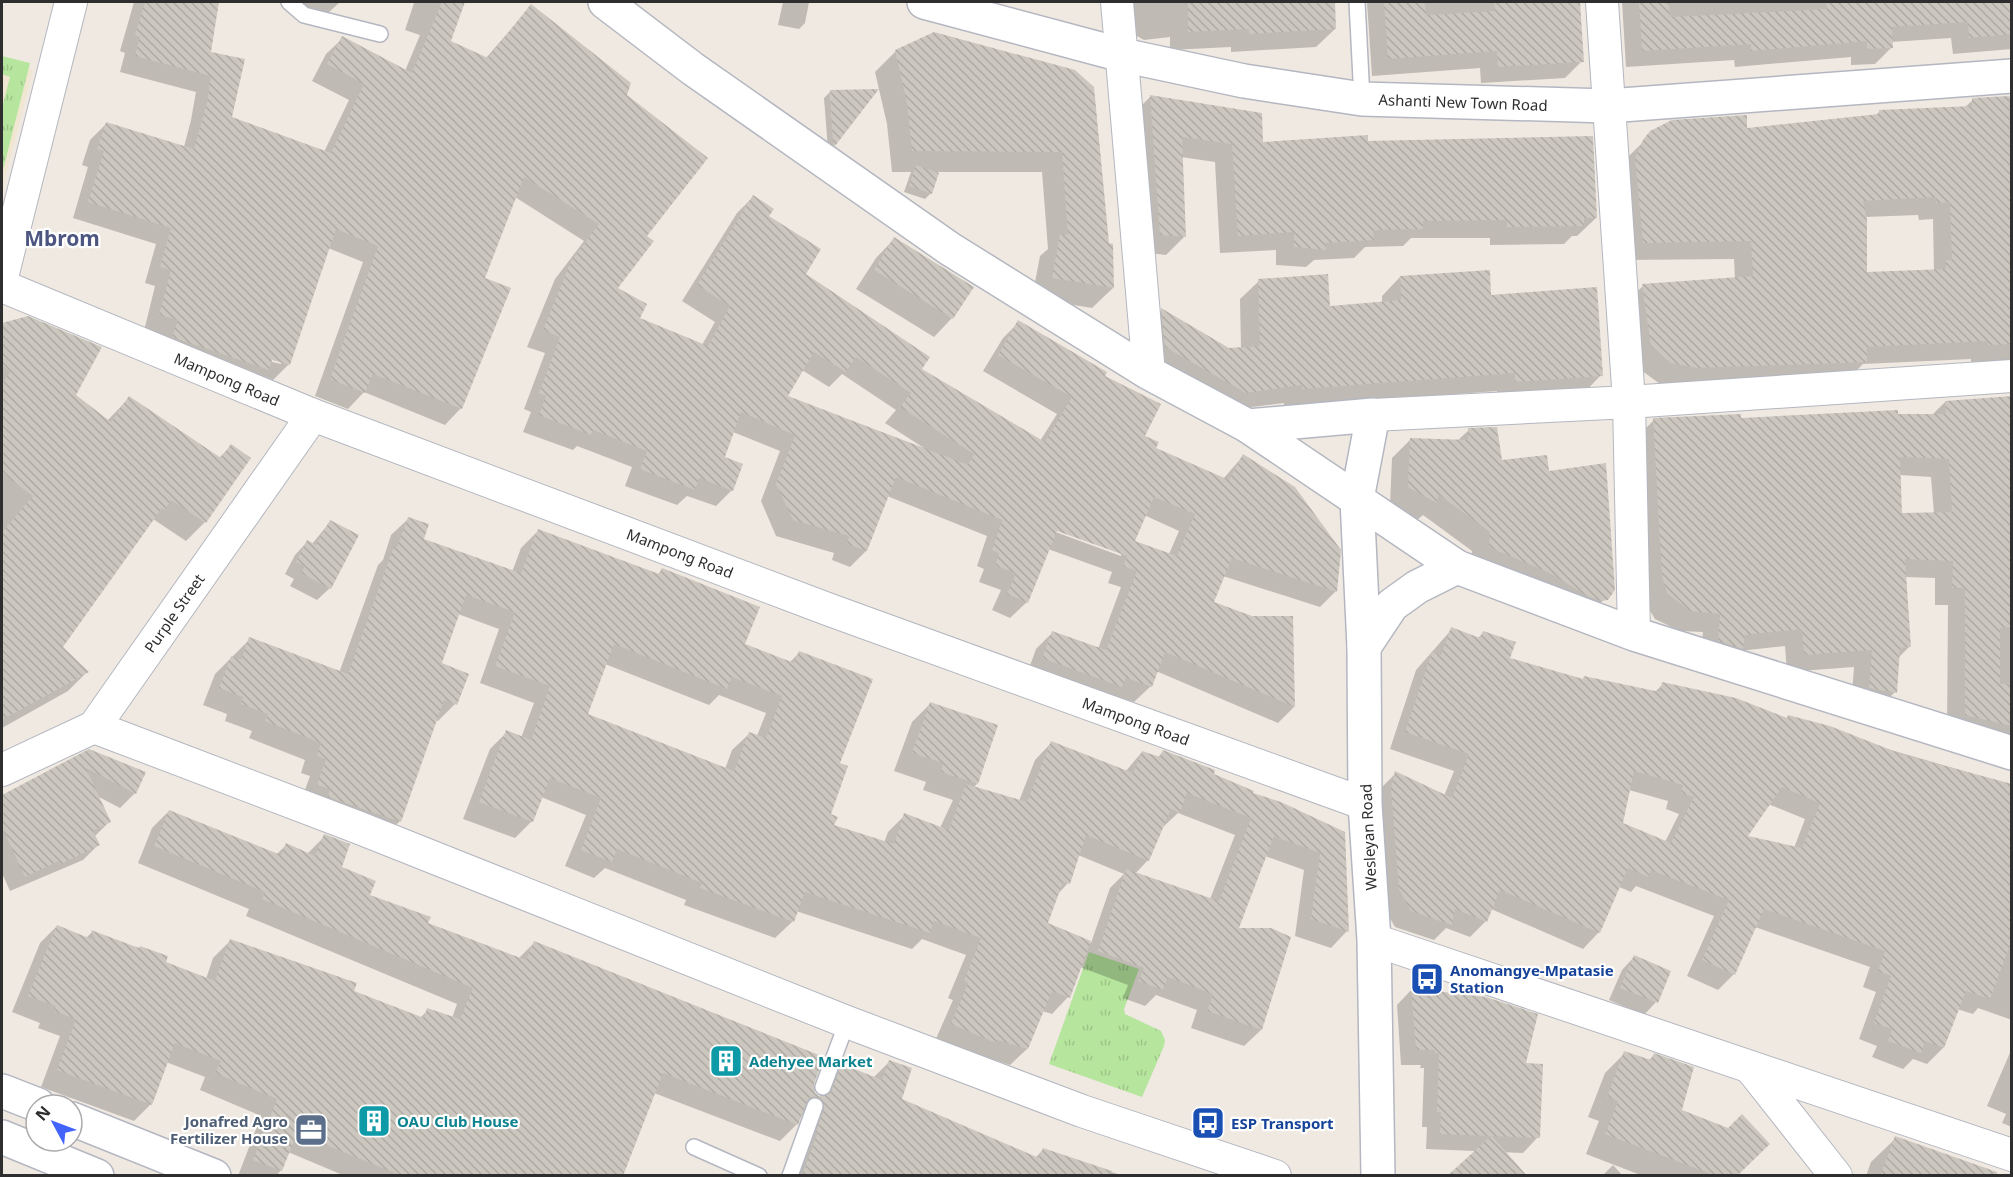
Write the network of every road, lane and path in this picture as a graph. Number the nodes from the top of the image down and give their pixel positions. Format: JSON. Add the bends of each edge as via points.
{"nodes":[{"id":1,"x":71,"y":2,"type":"edge"},
{"id":2,"x":290,"y":2,"type":"edge"},
{"id":3,"x":605,"y":2,"type":"edge"},
{"id":4,"x":924,"y":2,"type":"edge"},
{"id":5,"x":1117,"y":2,"type":"edge"},
{"id":6,"x":1357,"y":2,"type":"edge"},
{"id":7,"x":1602,"y":2,"type":"edge"},
{"id":8,"x":380,"y":34,"type":"dead end"},
{"id":9,"x":1122,"y":55,"type":"junction"},
{"id":10,"x":2012,"y":76,"type":"edge"},
{"id":11,"x":1362,"y":99,"type":"junction"},
{"id":12,"x":1608,"y":106,"type":"junction"},
{"id":13,"x":2,"y":277,"type":"edge"},
{"id":14,"x":2,"y":286,"type":"edge"},
{"id":15,"x":1149,"y":373,"type":"junction"},
{"id":16,"x":2012,"y":376,"type":"edge"},
{"id":17,"x":1629,"y":402,"type":"junction"},
{"id":18,"x":313,"y":415,"type":"junction"},
{"id":19,"x":1373,"y":415,"type":"junction"},
{"id":20,"x":1248,"y":426,"type":"junction"},
{"id":21,"x":1357,"y":499,"type":"junction"},
{"id":22,"x":1457,"y":567,"type":"junction"},
{"id":23,"x":1634,"y":634,"type":"junction"},
{"id":24,"x":1364,"y":647,"type":"junction"},
{"id":25,"x":94,"y":727,"type":"junction"},
{"id":26,"x":2012,"y":753,"type":"edge"},
{"id":27,"x":2,"y":770,"type":"edge"},
{"id":28,"x":1365,"y":804,"type":"junction"},
{"id":29,"x":1374,"y":940,"type":"junction"},
{"id":30,"x":847,"y":1022,"type":"junction"},
{"id":31,"x":1750,"y":1066,"type":"junction"},
{"id":32,"x":823,"y":1087,"type":"dead end"},
{"id":33,"x":2,"y":1091,"type":"edge"},
{"id":34,"x":24,"y":1100,"type":"edge"},
{"id":35,"x":815,"y":1106,"type":"dead end"},
{"id":36,"x":84,"y":1124,"type":"edge"},
{"id":37,"x":2,"y":1137,"type":"edge"},
{"id":38,"x":694,"y":1147,"type":"dead end"},
{"id":39,"x":2012,"y":1155,"type":"edge"},
{"id":40,"x":97,"y":1176,"type":"edge"},
{"id":41,"x":214,"y":1176,"type":"edge"},
{"id":42,"x":759,"y":1176,"type":"edge"},
{"id":43,"x":790,"y":1176,"type":"edge"},
{"id":44,"x":1275,"y":1176,"type":"edge"},
{"id":45,"x":1378,"y":1176,"type":"edge"},
{"id":46,"x":1836,"y":1176,"type":"edge"}],
"edges":[{"from":1,"to":13,"type":"street"},
{"from":2,"to":8,"type":"lane","via":[[304,15]]},
{"from":3,"to":15,"type":"street","via":[[693,69],[950,249]]},
{"from":4,"to":9,"type":"street","name":"Ashanti New Town Road"},
{"from":5,"to":9,"type":"street"},
{"from":6,"to":11,"type":"lane"},
{"from":7,"to":12,"type":"street"},
{"from":9,"to":11,"type":"street","name":"Ashanti New Town Road","via":[[1244,81]]},
{"from":9,"to":15,"type":"street"},
{"from":10,"to":12,"type":"street","name":"Ashanti New Town Road"},
{"from":11,"to":12,"type":"street","name":"Ashanti New Town Road"},
{"from":12,"to":17,"type":"street"},
{"from":14,"to":18,"type":"street","name":"Mampong Road"},
{"from":15,"to":20,"type":"street"},
{"from":16,"to":17,"type":"street"},
{"from":17,"to":19,"type":"street"},
{"from":17,"to":23,"type":"street"},
{"from":18,"to":25,"type":"street","name":"Purple Street"},
{"from":18,"to":28,"type":"street","name":"Mampong Road","via":[[830,610]]},
{"from":19,"to":20,"type":"street"},
{"from":19,"to":21,"type":"street","name":"Wesleyan Road"},
{"from":20,"to":21,"type":"street"},
{"from":21,"to":22,"type":"street"},
{"from":21,"to":24,"type":"street","name":"Wesleyan Road"},
{"from":22,"to":23,"type":"street"},
{"from":22,"to":24,"type":"street","via":[[1392,605]]},
{"from":23,"to":26,"type":"street"},
{"from":24,"to":28,"type":"street","name":"Wesleyan Road"},
{"from":25,"to":27,"type":"street","name":"Purple Street"},
{"from":25,"to":30,"type":"street"},
{"from":28,"to":29,"type":"street","name":"Wesleyan Road"},
{"from":29,"to":31,"type":"street"},
{"from":29,"to":45,"type":"street","name":"Wesleyan Road"},
{"from":30,"to":32,"type":"lane"},
{"from":30,"to":44,"type":"street","via":[[1082,1111]]},
{"from":31,"to":39,"type":"street"},
{"from":31,"to":46,"type":"street"},
{"from":33,"to":34,"type":"street"},
{"from":35,"to":43,"type":"lane"},
{"from":36,"to":41,"type":"street"},
{"from":37,"to":40,"type":"street"},
{"from":38,"to":42,"type":"lane"}]}
